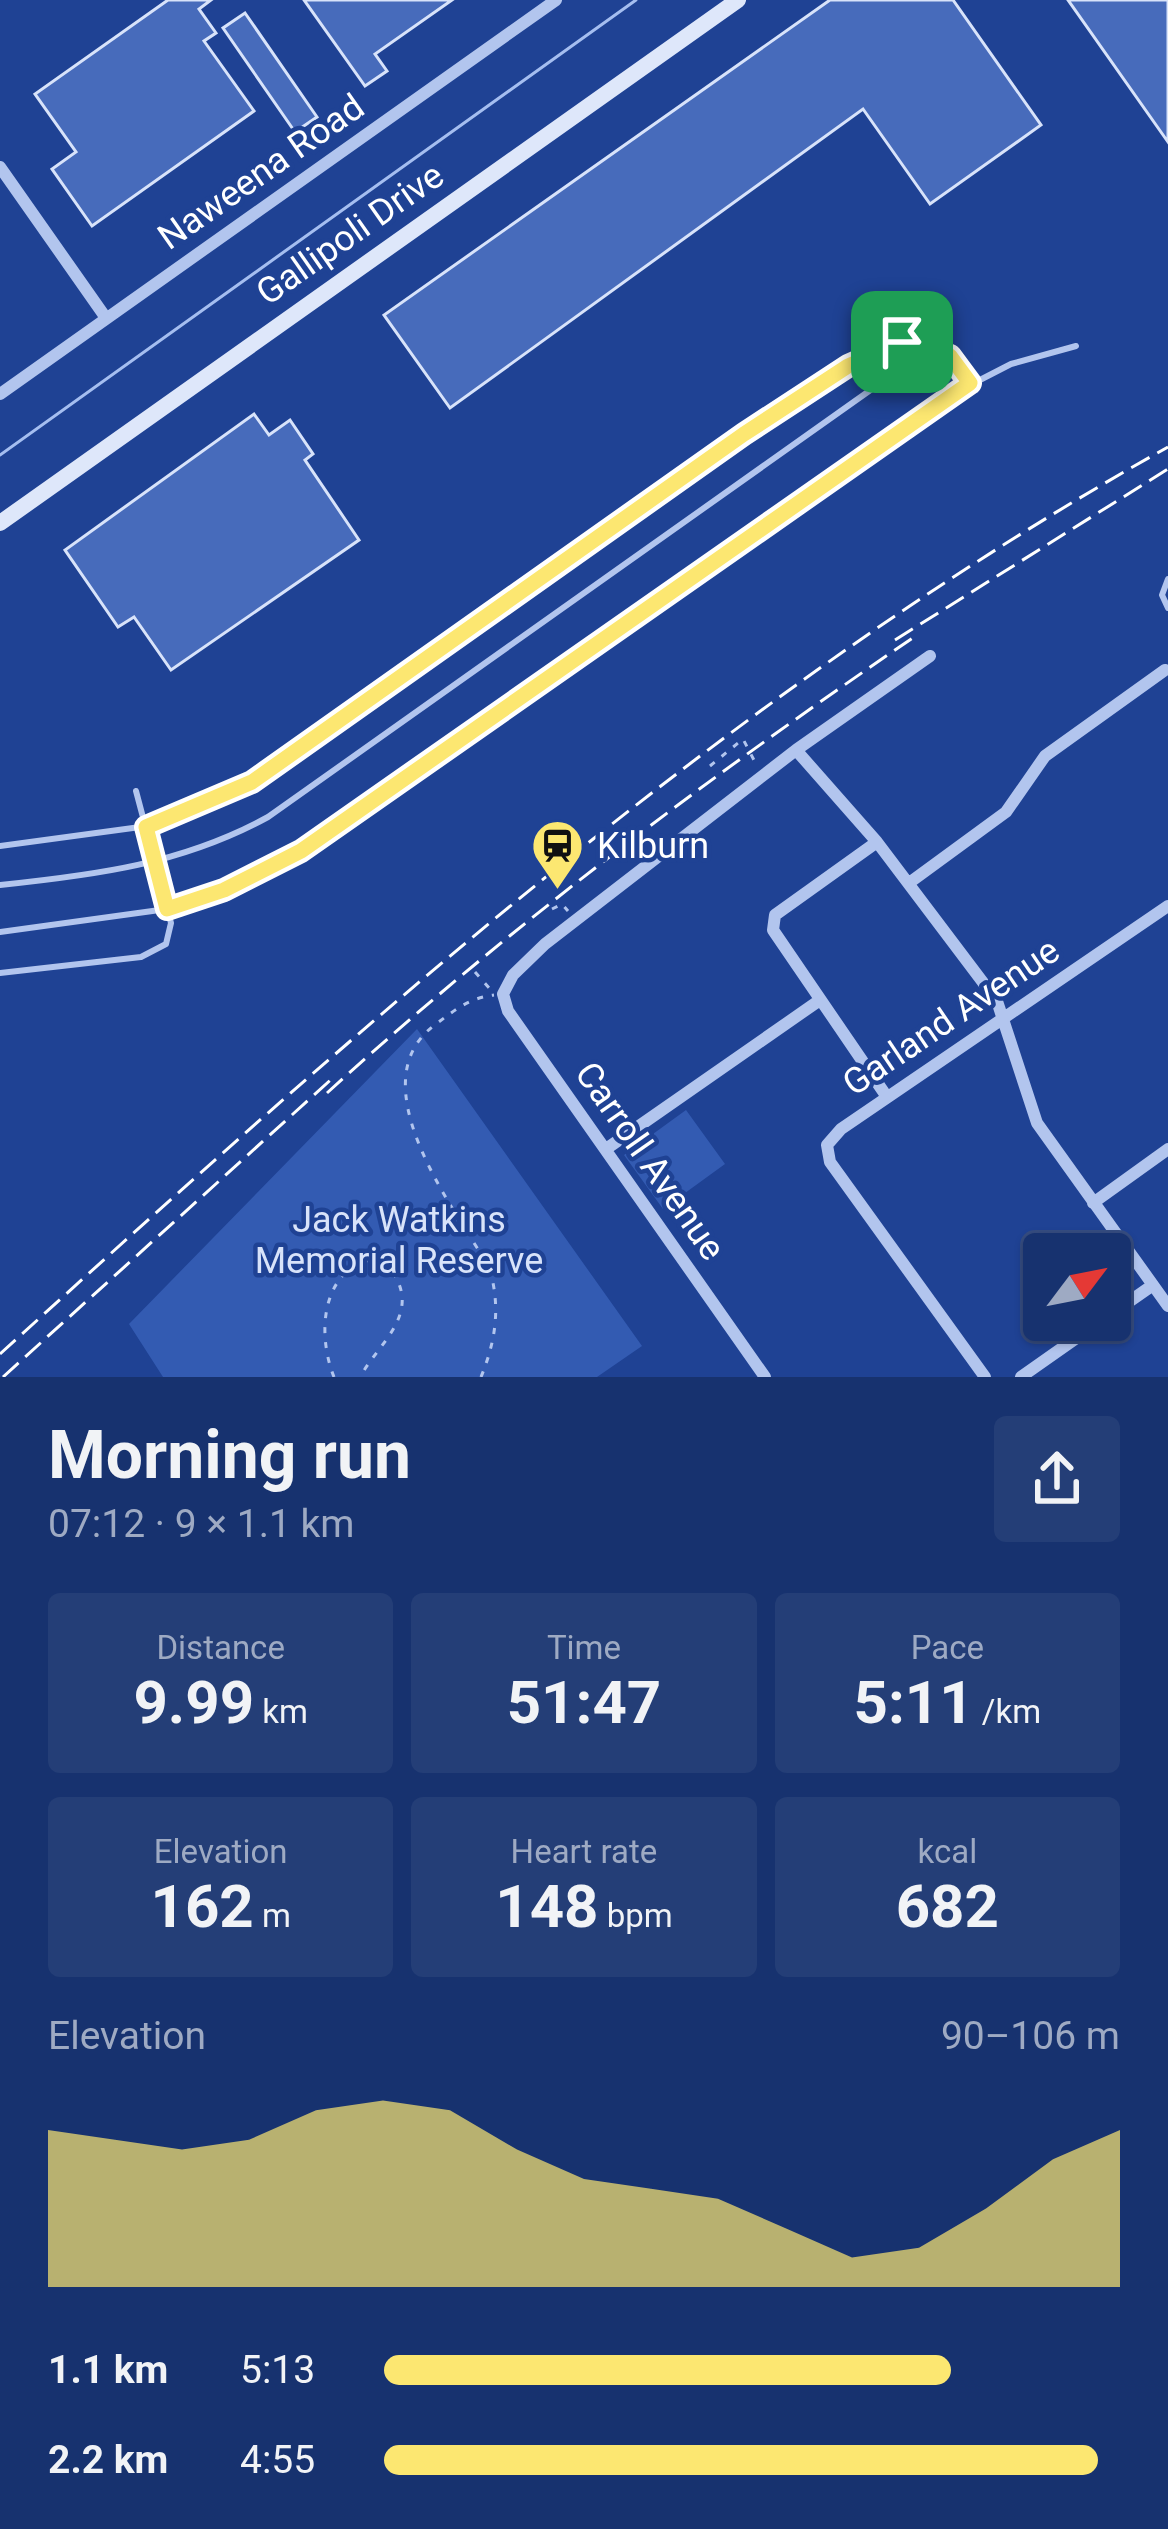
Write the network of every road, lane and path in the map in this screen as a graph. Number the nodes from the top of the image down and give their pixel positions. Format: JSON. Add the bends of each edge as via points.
{"nodes":[{"id":1,"x":556,"y":0,"type":"edge"},
{"id":2,"x":738,"y":0,"type":"edge"},
{"id":3,"x":0,"y":167,"type":"edge"},
{"id":4,"x":106,"y":318,"type":"junction"},
{"id":5,"x":1076,"y":346,"type":"dead end"},
{"id":6,"x":918,"y":363,"type":"junction"},
{"id":7,"x":970,"y":383,"type":"junction"},
{"id":8,"x":0,"y":394,"type":"edge"},
{"id":9,"x":0,"y":523,"type":"edge"},
{"id":10,"x":1168,"y":579,"type":"edge"},
{"id":11,"x":1168,"y":608,"type":"edge"},
{"id":12,"x":930,"y":656,"type":"dead end"},
{"id":13,"x":1165,"y":670,"type":"dead end"},
{"id":14,"x":796,"y":750,"type":"junction"},
{"id":15,"x":710,"y":766,"type":"dead end"},
{"id":16,"x":764,"y":775,"type":"junction"},
{"id":17,"x":136,"y":791,"type":"dead end"},
{"id":18,"x":146,"y":827,"type":"junction"},
{"id":19,"x":877,"y":842,"type":"junction"},
{"id":20,"x":0,"y":847,"type":"edge"},
{"id":21,"x":155,"y":863,"type":"junction"},
{"id":22,"x":909,"y":883,"type":"junction"},
{"id":23,"x":0,"y":885,"type":"edge"},
{"id":24,"x":1168,"y":907,"type":"edge"},
{"id":25,"x":167,"y":909,"type":"junction"},
{"id":26,"x":552,"y":909,"type":"dead end"},
{"id":27,"x":575,"y":921,"type":"junction"},
{"id":28,"x":0,"y":932,"type":"edge"},
{"id":29,"x":475,"y":972,"type":"dead end"},
{"id":30,"x":0,"y":973,"type":"edge"},
{"id":31,"x":503,"y":994,"type":"junction"},
{"id":32,"x":481,"y":997,"type":"dead end"},
{"id":33,"x":820,"y":1000,"type":"junction"},
{"id":34,"x":1005,"y":1016,"type":"junction"},
{"id":35,"x":887,"y":1097,"type":"junction"},
{"id":36,"x":606,"y":1149,"type":"junction"},
{"id":37,"x":1168,"y":1149,"type":"edge"},
{"id":38,"x":1094,"y":1203,"type":"junction"},
{"id":39,"x":1153,"y":1285,"type":"junction"},
{"id":40,"x":1131,"y":1300,"type":"edge"},
{"id":41,"x":1168,"y":1306,"type":"edge"},
{"id":42,"x":1072,"y":1341,"type":"edge"},
{"id":43,"x":334,"y":1377,"type":"edge"},
{"id":44,"x":360,"y":1377,"type":"edge"},
{"id":45,"x":481,"y":1377,"type":"edge"},
{"id":46,"x":766,"y":1377,"type":"edge"},
{"id":47,"x":985,"y":1377,"type":"edge"},
{"id":48,"x":1021,"y":1377,"type":"edge"}],
"edges":[{"from":1,"to":4,"type":"street","name":"Naweena Road"},
{"from":2,"to":9,"type":"street","name":"Gallipoli Drive"},
{"from":3,"to":4,"type":"street"},
{"from":4,"to":8,"type":"street","name":"Naweena Road"},
{"from":5,"to":7,"type":"lane"},
{"from":6,"to":7,"type":"lane","via":[[945,355]]},
{"from":6,"to":18,"type":"lane","via":[[902,342],[848,366],[252,782]]},
{"from":6,"to":21,"type":"lane","via":[[286,805],[221,841]]},
{"from":7,"to":25,"type":"lane","via":[[301,851]]},
{"from":10,"to":11,"type":"lane"},
{"from":12,"to":14,"type":"street"},
{"from":13,"to":22,"type":"street","via":[[1045,756],[1006,812]]},
{"from":14,"to":16,"type":"street"},
{"from":14,"to":19,"type":"street"},
{"from":15,"to":16,"type":"path","via":[[743,739]]},
{"from":16,"to":27,"type":"street"},
{"from":17,"to":18,"type":"lane"},
{"from":18,"to":20,"type":"lane"},
{"from":18,"to":21,"type":"lane"},
{"from":19,"to":22,"type":"street"},
{"from":19,"to":33,"type":"street","via":[[775,914],[773,930]]},
{"from":21,"to":23,"type":"lane"},
{"from":21,"to":25,"type":"lane"},
{"from":22,"to":34,"type":"street"},
{"from":24,"to":34,"type":"street","name":"Garland Avenue"},
{"from":25,"to":28,"type":"lane"},
{"from":25,"to":30,"type":"lane","via":[[170,937],[151,954]]},
{"from":26,"to":27,"type":"path","via":[[562,904]]},
{"from":27,"to":31,"type":"street","via":[[512,975]]},
{"from":29,"to":31,"type":"path"},
{"from":31,"to":36,"type":"street","name":"Carroll Avenue"},
{"from":32,"to":45,"type":"path","via":[[422,1034],[404,1102],[410,1132],[495,1289],[495,1342]]},
{"from":33,"to":35,"type":"street"},
{"from":33,"to":36,"type":"street"},
{"from":34,"to":35,"type":"street","name":"Garland Avenue"},
{"from":34,"to":38,"type":"street","via":[[1037,1123]]},
{"from":35,"to":47,"type":"street","name":"Garland Avenue","via":[[841,1129],[827,1145],[830,1162]]},
{"from":36,"to":46,"type":"street","name":"Carroll Avenue"},
{"from":37,"to":38,"type":"street"},
{"from":38,"to":39,"type":"street"},
{"from":39,"to":40,"type":"street"},
{"from":39,"to":41,"type":"street"},
{"from":42,"to":48,"type":"street"},
{"from":43,"to":44,"type":"path","via":[[327,1306],[344,1274],[365,1260],[390,1268],[403,1302],[392,1339]]}]}
